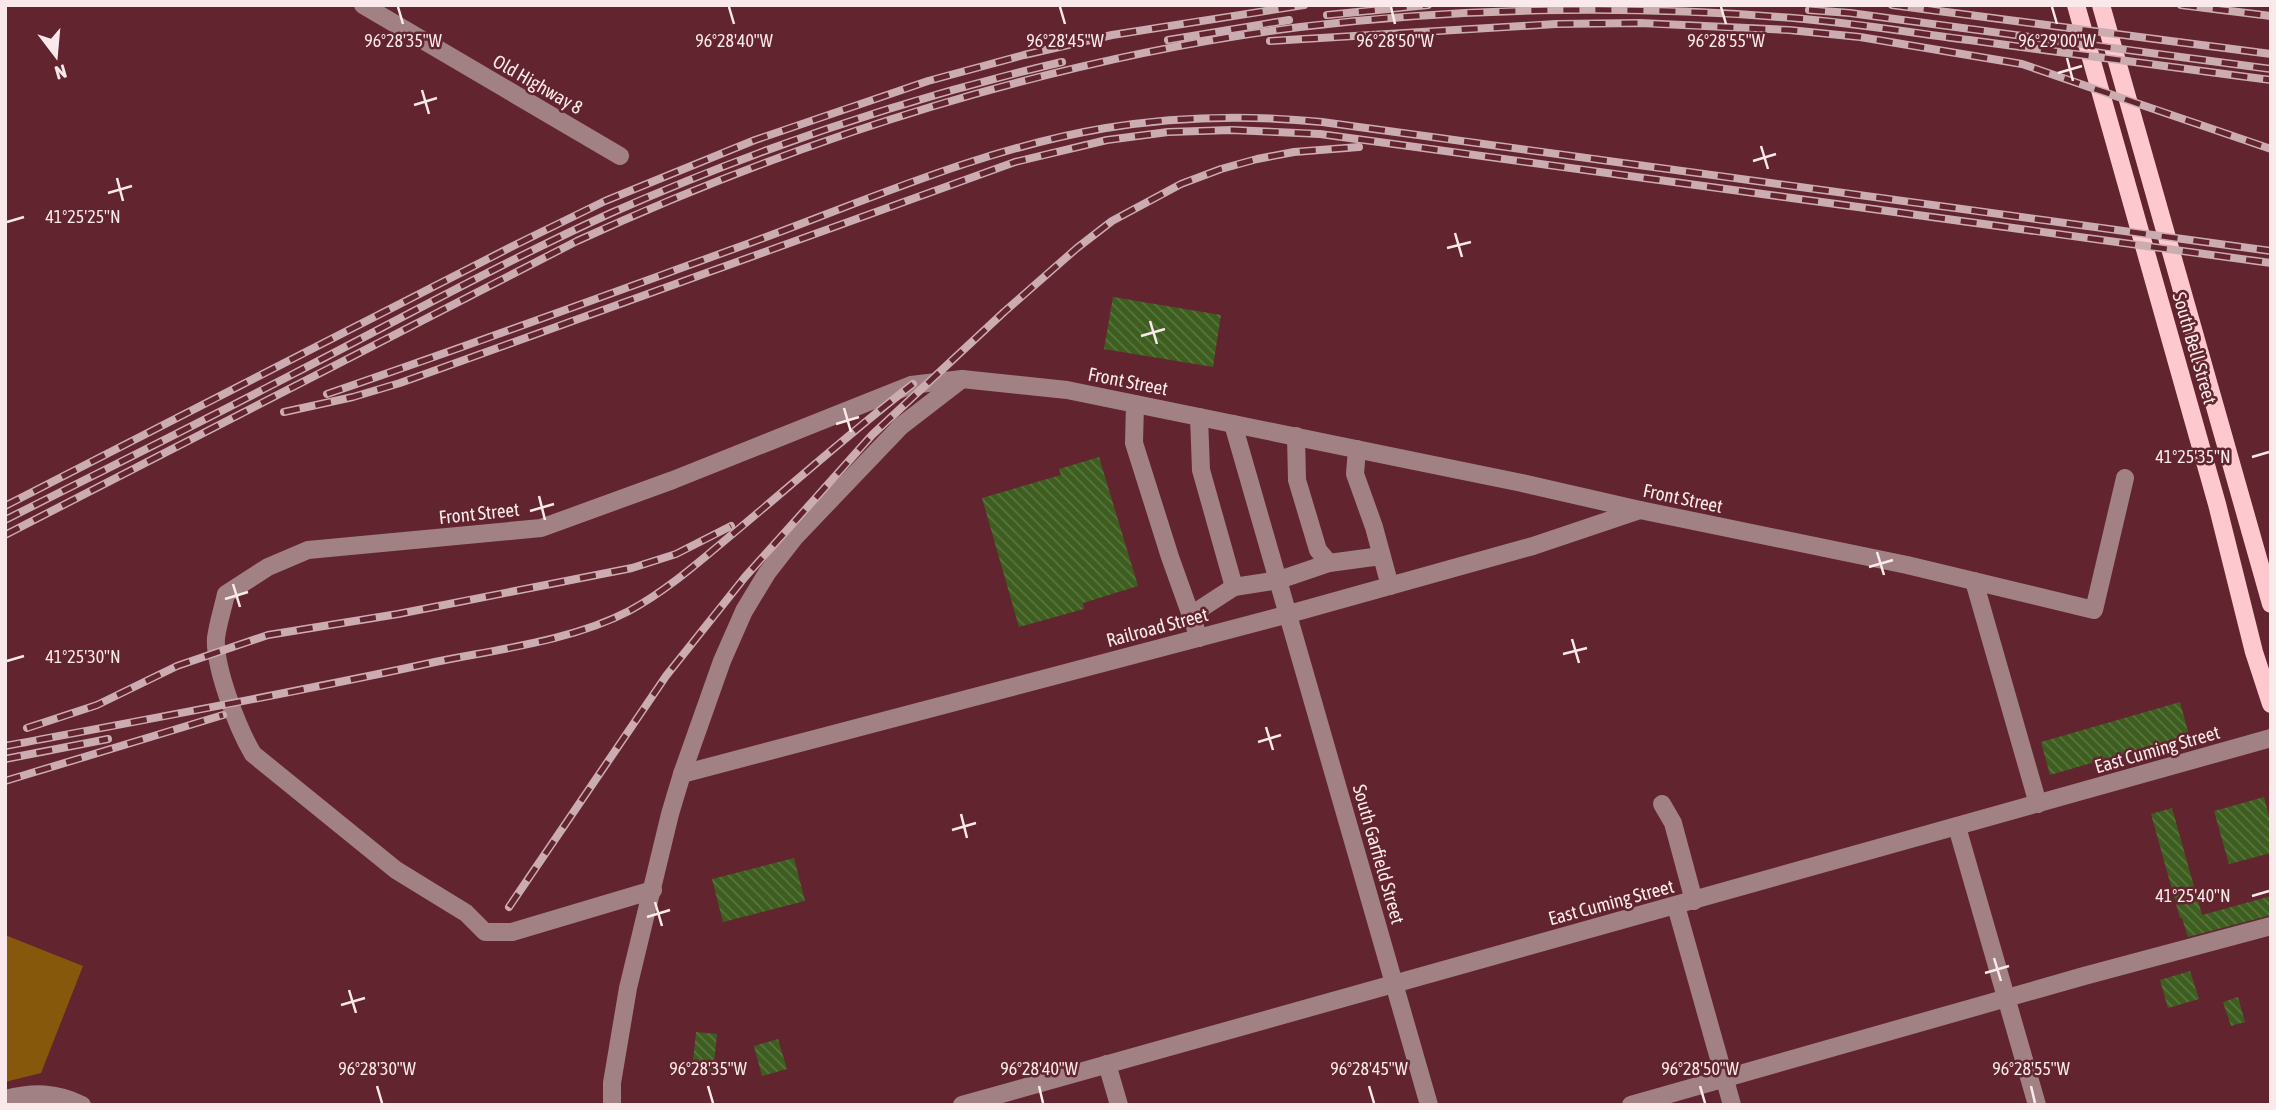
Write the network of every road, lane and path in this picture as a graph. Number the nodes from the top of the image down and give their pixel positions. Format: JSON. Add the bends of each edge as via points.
{"nodes":[{"id":1,"x":363,"y":5,"type":"edge"},
{"id":2,"x":2076,"y":5,"type":"edge"},
{"id":3,"x":2101,"y":5,"type":"edge"},
{"id":4,"x":620,"y":156,"type":"dead end"},
{"id":5,"x":962,"y":379,"type":"junction"},
{"id":6,"x":1135,"y":404,"type":"junction"},
{"id":7,"x":1199,"y":417,"type":"junction"},
{"id":8,"x":1233,"y":424,"type":"junction"},
{"id":9,"x":1296,"y":436,"type":"junction"},
{"id":10,"x":1357,"y":449,"type":"junction"},
{"id":11,"x":2125,"y":478,"type":"dead end"},
{"id":12,"x":1640,"y":510,"type":"junction"},
{"id":13,"x":1381,"y":556,"type":"junction"},
{"id":14,"x":1329,"y":563,"type":"junction"},
{"id":15,"x":1279,"y":580,"type":"junction"},
{"id":16,"x":1974,"y":581,"type":"junction"},
{"id":17,"x":1390,"y":586,"type":"junction"},
{"id":18,"x":1234,"y":587,"type":"junction"},
{"id":19,"x":2271,"y":604,"type":"edge"},
{"id":20,"x":1289,"y":614,"type":"junction"},
{"id":21,"x":1191,"y":615,"type":"junction"},
{"id":22,"x":1199,"y":638,"type":"junction"},
{"id":23,"x":2271,"y":704,"type":"edge"},
{"id":24,"x":2271,"y":738,"type":"edge"},
{"id":25,"x":681,"y":774,"type":"junction"},
{"id":26,"x":1662,"y":804,"type":"dead end"},
{"id":27,"x":2038,"y":804,"type":"junction"},
{"id":28,"x":1957,"y":827,"type":"junction"},
{"id":29,"x":653,"y":890,"type":"junction"},
{"id":30,"x":1695,"y":901,"type":"junction"},
{"id":31,"x":1676,"y":906,"type":"junction"},
{"id":32,"x":2271,"y":926,"type":"edge"},
{"id":33,"x":1394,"y":983,"type":"junction"},
{"id":34,"x":2008,"y":999,"type":"junction"},
{"id":35,"x":1108,"y":1064,"type":"junction"},
{"id":36,"x":1724,"y":1078,"type":"junction"},
{"id":37,"x":5,"y":1099,"type":"edge"},
{"id":38,"x":82,"y":1105,"type":"edge"},
{"id":39,"x":612,"y":1105,"type":"edge"},
{"id":40,"x":962,"y":1105,"type":"edge"},
{"id":41,"x":1119,"y":1105,"type":"edge"},
{"id":42,"x":1429,"y":1105,"type":"edge"},
{"id":43,"x":1631,"y":1105,"type":"edge"},
{"id":44,"x":1732,"y":1105,"type":"edge"},
{"id":45,"x":2037,"y":1105,"type":"edge"}],
"edges":[{"from":1,"to":4,"type":"street","name":"Old Highway 8"},
{"from":2,"to":23,"type":"main road","name":"South Bell Street"},
{"from":3,"to":19,"type":"main road","name":"South Bell Street"},
{"from":5,"to":6,"type":"street","name":"Front Street","via":[[1029,384]]},
{"from":5,"to":25,"type":"street","via":[[901,426],[795,537],[767,573],[722,661]]},
{"from":5,"to":29,"type":"street","name":"Front Street","via":[[911,385],[541,528],[308,550],[268,567],[226,594],[216,639],[218,658],[237,722],[253,754],[396,870],[466,913],[485,932],[512,932]]},
{"from":6,"to":7,"type":"street","name":"Front Street"},
{"from":6,"to":21,"type":"street","via":[[1134,443]]},
{"from":7,"to":8,"type":"street","name":"Front Street"},
{"from":7,"to":18,"type":"street","via":[[1201,470]]},
{"from":8,"to":9,"type":"street","name":"Front Street"},
{"from":8,"to":15,"type":"street","name":"South Garfield Street"},
{"from":9,"to":10,"type":"street","name":"Front Street"},
{"from":9,"to":14,"type":"street","via":[[1297,480],[1318,550]]},
{"from":10,"to":12,"type":"street","name":"Front Street"},
{"from":10,"to":13,"type":"street","via":[[1355,474]]},
{"from":11,"to":16,"type":"street","name":"Front Street","via":[[2094,610]]},
{"from":12,"to":16,"type":"street","name":"Front Street"},
{"from":12,"to":17,"type":"street","name":"Railroad Street"},
{"from":13,"to":14,"type":"street"},
{"from":13,"to":17,"type":"street"},
{"from":14,"to":15,"type":"street"},
{"from":15,"to":18,"type":"street"},
{"from":15,"to":20,"type":"street","name":"South Garfield Street"},
{"from":16,"to":27,"type":"street"},
{"from":17,"to":20,"type":"street","name":"Railroad Street"},
{"from":18,"to":21,"type":"street"},
{"from":20,"to":22,"type":"street","name":"Railroad Street"},
{"from":20,"to":33,"type":"street","name":"South Garfield Street"},
{"from":21,"to":22,"type":"street"},
{"from":22,"to":25,"type":"street","name":"Railroad Street"},
{"from":24,"to":27,"type":"street","name":"East Cuming Street"},
{"from":25,"to":29,"type":"street"},
{"from":26,"to":30,"type":"street","via":[[1673,823]]},
{"from":27,"to":28,"type":"street","name":"East Cuming Street"},
{"from":28,"to":30,"type":"street","name":"East Cuming Street"},
{"from":28,"to":34,"type":"street"},
{"from":29,"to":39,"type":"street","via":[[628,988]]},
{"from":30,"to":31,"type":"street","name":"East Cuming Street"},
{"from":31,"to":33,"type":"street","name":"East Cuming Street"},
{"from":31,"to":36,"type":"street"},
{"from":32,"to":34,"type":"street"},
{"from":33,"to":35,"type":"street","name":"East Cuming Street"},
{"from":33,"to":42,"type":"street","name":"South Garfield Street"},
{"from":34,"to":36,"type":"street"},
{"from":34,"to":45,"type":"street"},
{"from":35,"to":40,"type":"street","name":"East Cuming Street"},
{"from":35,"to":41,"type":"street"},
{"from":36,"to":43,"type":"street"},
{"from":36,"to":44,"type":"street"},
{"from":37,"to":38,"type":"street","via":[[46,1093]]}]}
